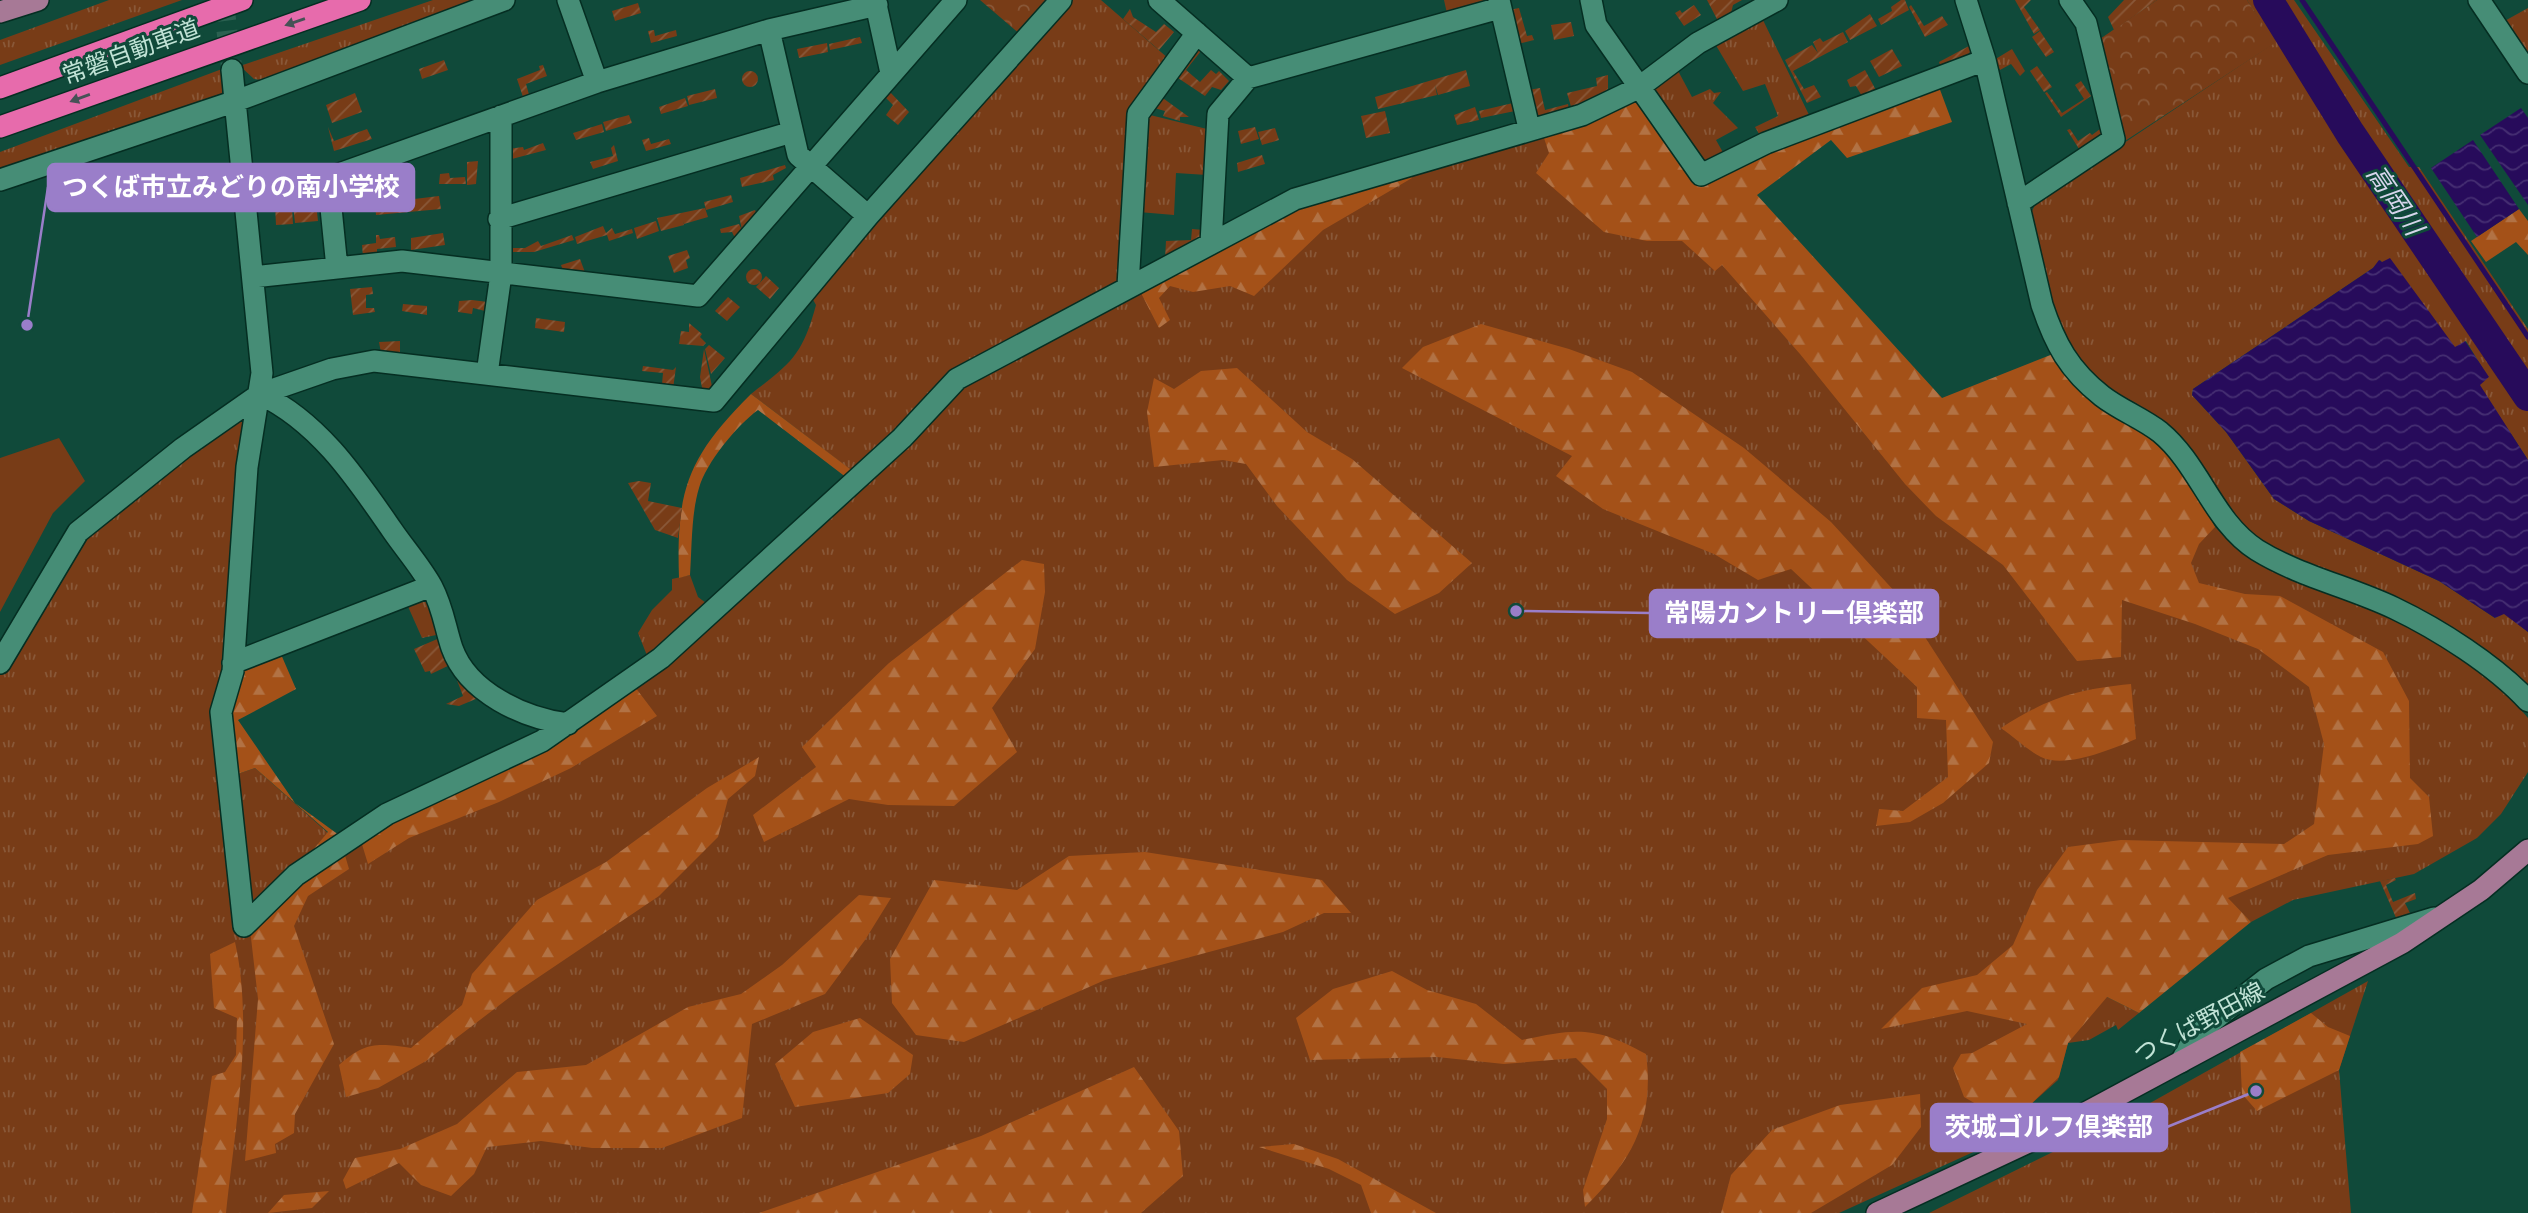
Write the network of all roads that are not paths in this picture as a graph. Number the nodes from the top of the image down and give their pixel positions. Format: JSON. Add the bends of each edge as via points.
{"nodes":[{"id":1,"x":38,"y":0,"type":"edge"},
{"id":2,"x":242,"y":0,"type":"edge"},
{"id":3,"x":359,"y":0,"type":"edge"},
{"id":4,"x":504,"y":0,"type":"edge"},
{"id":5,"x":568,"y":0,"type":"edge"},
{"id":6,"x":957,"y":0,"type":"edge"},
{"id":7,"x":1061,"y":0,"type":"edge"},
{"id":8,"x":1591,"y":0,"type":"edge"},
{"id":9,"x":1777,"y":0,"type":"edge"},
{"id":10,"x":1966,"y":0,"type":"edge"},
{"id":11,"x":2070,"y":0,"type":"edge"},
{"id":12,"x":2480,"y":0,"type":"edge"},
{"id":13,"x":1163,"y":1,"type":"edge"},
{"id":14,"x":876,"y":3,"type":"edge"},
{"id":15,"x":1499,"y":4,"type":"edge"},
{"id":16,"x":0,"y":12,"type":"edge"},
{"id":17,"x":769,"y":30,"type":"junction"},
{"id":18,"x":1197,"y":33,"type":"junction"},
{"id":19,"x":1985,"y":60,"type":"junction"},
{"id":20,"x":232,"y":70,"type":"tunnel mouth"},
{"id":21,"x":891,"y":73,"type":"junction"},
{"id":22,"x":2528,"y":73,"type":"edge"},
{"id":23,"x":1248,"y":78,"type":"junction"},
{"id":24,"x":597,"y":82,"type":"junction"},
{"id":25,"x":0,"y":88,"type":"edge"},
{"id":26,"x":1638,"y":88,"type":"junction"},
{"id":27,"x":236,"y":101,"type":"junction"},
{"id":28,"x":501,"y":116,"type":"junction"},
{"id":29,"x":0,"y":127,"type":"edge"},
{"id":30,"x":1529,"y":128,"type":"junction"},
{"id":31,"x":792,"y":132,"type":"junction"},
{"id":32,"x":811,"y":167,"type":"junction"},
{"id":33,"x":0,"y":180,"type":"edge"},
{"id":34,"x":2018,"y":203,"type":"junction"},
{"id":35,"x":869,"y":216,"type":"junction"},
{"id":36,"x":499,"y":219,"type":"junction"},
{"id":37,"x":1211,"y":243,"type":"junction"},
{"id":38,"x":337,"y":268,"type":"junction"},
{"id":39,"x":501,"y":274,"type":"junction"},
{"id":40,"x":253,"y":277,"type":"junction"},
{"id":41,"x":1128,"y":286,"type":"junction"},
{"id":42,"x":487,"y":374,"type":"junction"},
{"id":43,"x":260,"y":394,"type":"junction"},
{"id":44,"x":431,"y":586,"type":"junction"},
{"id":45,"x":0,"y":663,"type":"edge"},
{"id":46,"x":233,"y":663,"type":"junction"},
{"id":47,"x":2528,"y":701,"type":"edge"},
{"id":48,"x":568,"y":724,"type":"junction"},
{"id":49,"x":2528,"y":850,"type":"edge"},
{"id":50,"x":2446,"y":915,"type":"junction"},
{"id":51,"x":2181,"y":1062,"type":"junction"},
{"id":52,"x":1877,"y":1213,"type":"edge"}],
"edges":[{"from":1,"to":16,"type":"main road"},
{"from":2,"to":25,"type":"highway","name":"常磐自動車道"},
{"from":3,"to":29,"type":"highway","name":"常磐自動車道","one_way":true},
{"from":4,"to":27,"type":"street"},
{"from":5,"to":24,"type":"street"},
{"from":6,"to":21,"type":"street"},
{"from":7,"to":35,"type":"street"},
{"from":8,"to":26,"type":"street","via":[[1596,24]]},
{"from":9,"to":26,"type":"street","via":[[1698,43]]},
{"from":10,"to":19,"type":"street"},
{"from":11,"to":34,"type":"street","via":[[2086,23],[2114,139]]},
{"from":12,"to":22,"type":"street"},
{"from":13,"to":18,"type":"street"},
{"from":14,"to":17,"type":"street"},
{"from":14,"to":21,"type":"street"},
{"from":15,"to":23,"type":"street"},
{"from":15,"to":30,"type":"street"},
{"from":17,"to":24,"type":"street"},
{"from":17,"to":31,"type":"street"},
{"from":18,"to":23,"type":"street"},
{"from":18,"to":41,"type":"street","via":[[1138,114]]},
{"from":19,"to":26,"type":"street","via":[[1766,143],[1701,175]]},
{"from":19,"to":34,"type":"street"},
{"from":20,"to":27,"type":"street"},
{"from":21,"to":32,"type":"street"},
{"from":23,"to":37,"type":"street","via":[[1218,114]]},
{"from":24,"to":28,"type":"street"},
{"from":26,"to":30,"type":"street","via":[[1582,115]]},
{"from":27,"to":33,"type":"street"},
{"from":27,"to":40,"type":"street"},
{"from":28,"to":36,"type":"street"},
{"from":28,"to":38,"type":"street","via":[[328,178]]},
{"from":30,"to":37,"type":"street","via":[[1295,199]]},
{"from":31,"to":32,"type":"street","via":[[798,155]]},
{"from":31,"to":36,"type":"street"},
{"from":32,"to":35,"type":"street"},
{"from":32,"to":39,"type":"street","via":[[698,296]]},
{"from":34,"to":47,"type":"street","via":[[2055,344],[2103,397],[2163,434],[2229,525],[2256,549],[2393,607],[2437,631]]},
{"from":35,"to":42,"type":"street","via":[[714,401]]},
{"from":36,"to":39,"type":"street"},
{"from":37,"to":41,"type":"street"},
{"from":38,"to":39,"type":"street","via":[[402,261]]},
{"from":38,"to":40,"type":"street"},
{"from":39,"to":42,"type":"street"},
{"from":40,"to":43,"type":"street"},
{"from":41,"to":48,"type":"street","via":[[957,379],[902,438],[661,658]]},
{"from":42,"to":43,"type":"street","via":[[374,361],[332,369]]},
{"from":43,"to":44,"type":"street","via":[[281,404],[338,454]]},
{"from":43,"to":45,"type":"street","via":[[78,532]]},
{"from":43,"to":46,"type":"street","via":[[247,467]]},
{"from":44,"to":46,"type":"street"},
{"from":44,"to":48,"type":"street","via":[[445,613],[453,649],[478,685],[511,707]]},
{"from":46,"to":48,"type":"street","via":[[221,712],[244,926],[296,875],[387,814],[542,741]]},
{"from":49,"to":50,"type":"main road","name":"つくば野田線"},
{"from":50,"to":51,"type":"main road","name":"つくば野田線"},
{"from":50,"to":51,"type":"street","via":[[2309,956],[2266,979],[2196,1034]]},
{"from":51,"to":52,"type":"main road","name":"つくば野田線","via":[[2050,1132]]}]}
